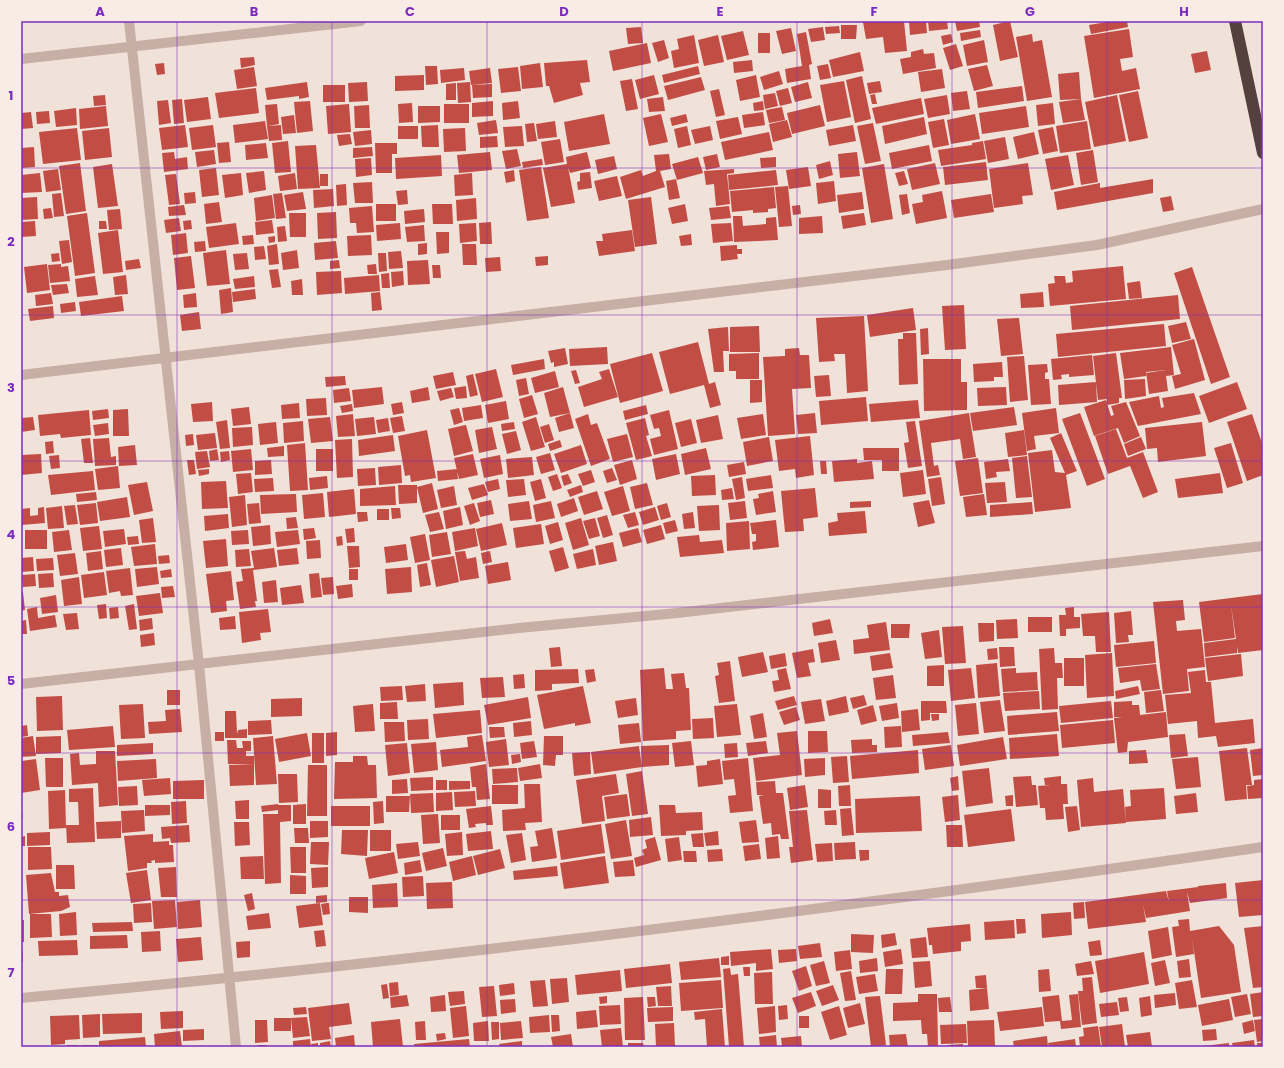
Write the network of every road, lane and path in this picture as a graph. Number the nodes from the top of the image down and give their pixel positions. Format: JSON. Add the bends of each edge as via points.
{"nodes":[{"id":1,"x":129,"y":21,"type":"edge"},
{"id":2,"x":361,"y":21,"type":"edge"},
{"id":3,"x":1235,"y":21,"type":"edge"},
{"id":4,"x":131,"y":46,"type":"junction"},
{"id":5,"x":21,"y":59,"type":"edge"},
{"id":6,"x":1263,"y":153,"type":"edge"},
{"id":7,"x":1263,"y":209,"type":"edge"},
{"id":8,"x":165,"y":357,"type":"junction"},
{"id":9,"x":21,"y":375,"type":"edge"},
{"id":10,"x":1263,"y":546,"type":"edge"},
{"id":11,"x":198,"y":665,"type":"junction"},
{"id":12,"x":21,"y":684,"type":"edge"},
{"id":13,"x":1263,"y":847,"type":"edge"},
{"id":14,"x":230,"y":979,"type":"junction"},
{"id":15,"x":21,"y":998,"type":"edge"},
{"id":16,"x":236,"y":1047,"type":"edge"}],
"edges":[{"from":1,"to":4,"type":"street"},
{"from":2,"to":4,"type":"street"},
{"from":3,"to":6,"type":"highway"},
{"from":4,"to":5,"type":"street"},
{"from":4,"to":8,"type":"street"},
{"from":7,"to":8,"type":"street","via":[[1097,245],[947,266]]},
{"from":8,"to":9,"type":"street"},
{"from":8,"to":11,"type":"street"},
{"from":10,"to":11,"type":"street"},
{"from":11,"to":12,"type":"street"},
{"from":11,"to":14,"type":"street"},
{"from":13,"to":14,"type":"street","via":[[915,896],[587,938]]},
{"from":14,"to":15,"type":"street"},
{"from":14,"to":16,"type":"street"}]}
